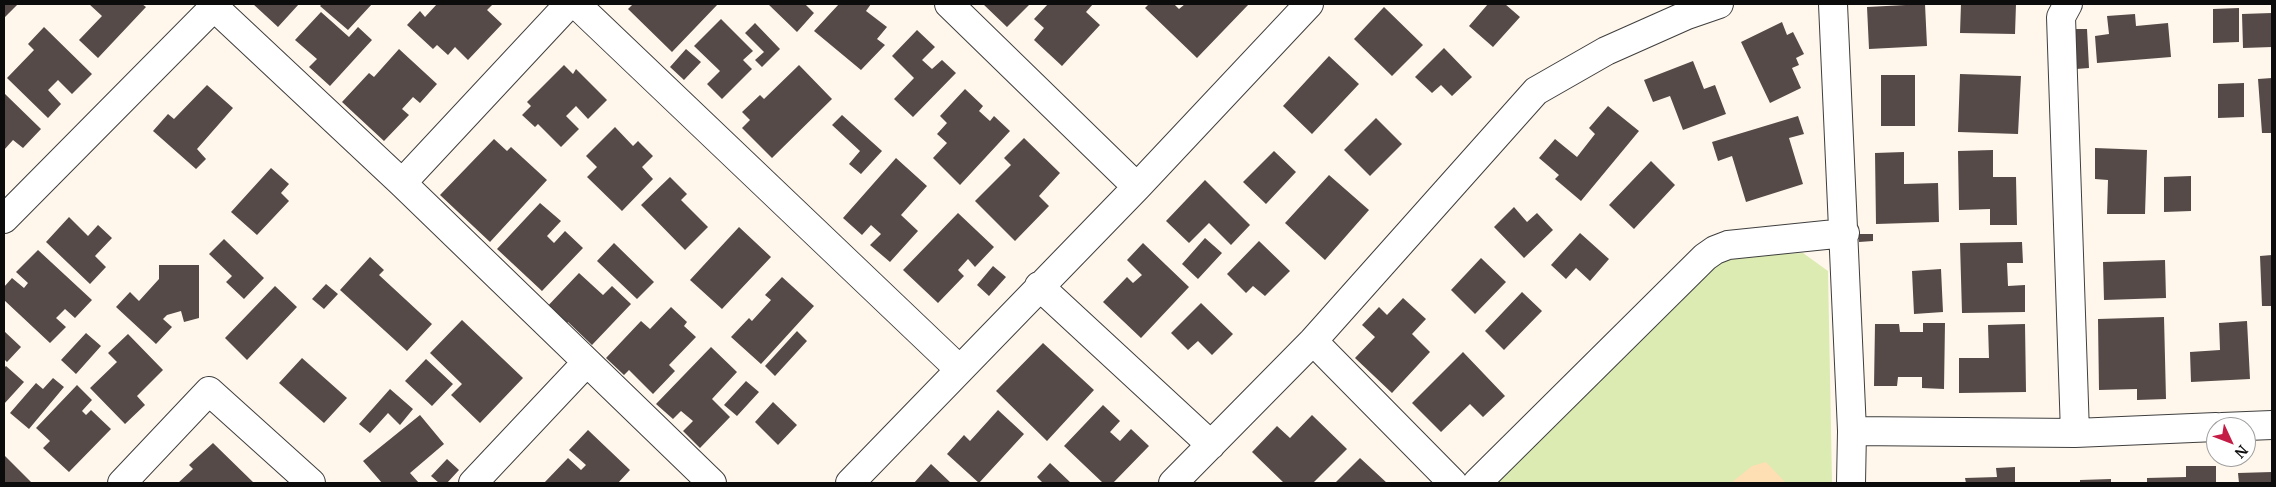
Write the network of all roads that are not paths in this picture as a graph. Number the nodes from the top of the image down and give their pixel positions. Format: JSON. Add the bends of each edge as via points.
{"nodes":[{"id":1,"x":569,"y":4,"type":"edge"},
{"id":2,"x":576,"y":4,"type":"edge"},
{"id":3,"x":949,"y":4,"type":"edge"},
{"id":4,"x":1309,"y":4,"type":"edge"},
{"id":5,"x":1718,"y":4,"type":"edge"},
{"id":6,"x":1833,"y":4,"type":"edge"},
{"id":7,"x":2068,"y":4,"type":"edge"},
{"id":8,"x":213,"y":5,"type":"edge"},
{"id":9,"x":402,"y":183,"type":"junction"},
{"id":10,"x":1136,"y":186,"type":"junction"},
{"id":11,"x":4,"y":219,"type":"edge"},
{"id":12,"x":1845,"y":233,"type":"junction"},
{"id":13,"x":1039,"y":286,"type":"junction"},
{"id":14,"x":1313,"y":341,"type":"junction"},
{"id":15,"x":586,"y":363,"type":"junction"},
{"id":16,"x":959,"y":369,"type":"junction"},
{"id":17,"x":2272,"y":425,"type":"edge"},
{"id":18,"x":2256,"y":426,"type":"edge"},
{"id":19,"x":2206,"y":427,"type":"edge"},
{"id":20,"x":1852,"y":431,"type":"junction"},
{"id":21,"x":2075,"y":433,"type":"junction"},
{"id":22,"x":1211,"y":445,"type":"junction"},
{"id":23,"x":122,"y":483,"type":"edge"},
{"id":24,"x":311,"y":483,"type":"edge"},
{"id":25,"x":473,"y":483,"type":"edge"},
{"id":26,"x":712,"y":483,"type":"edge"},
{"id":27,"x":850,"y":483,"type":"edge"},
{"id":28,"x":1173,"y":483,"type":"edge"},
{"id":29,"x":1453,"y":483,"type":"edge"},
{"id":30,"x":1477,"y":483,"type":"edge"},
{"id":31,"x":1851,"y":483,"type":"edge"}],
"edges":[{"from":1,"to":9,"type":"street"},
{"from":2,"to":16,"type":"street"},
{"from":3,"to":10,"type":"street"},
{"from":4,"to":10,"type":"street"},
{"from":5,"to":14,"type":"street","via":[[1606,51],[1536,91]]},
{"from":6,"to":12,"type":"street"},
{"from":7,"to":21,"type":"street","via":[[2061,17]]},
{"from":8,"to":9,"type":"street"},
{"from":8,"to":11,"type":"street"},
{"from":9,"to":15,"type":"street"},
{"from":10,"to":13,"type":"street"},
{"from":12,"to":20,"type":"street"},
{"from":12,"to":30,"type":"street","via":[[1728,245],[1715,250]]},
{"from":13,"to":16,"type":"street"},
{"from":13,"to":22,"type":"street"},
{"from":14,"to":22,"type":"street"},
{"from":14,"to":29,"type":"street"},
{"from":15,"to":25,"type":"street"},
{"from":15,"to":26,"type":"street"},
{"from":16,"to":27,"type":"street"},
{"from":17,"to":18,"type":"street"},
{"from":19,"to":21,"type":"street"},
{"from":20,"to":21,"type":"street"},
{"from":20,"to":31,"type":"street"},
{"from":22,"to":28,"type":"street"},
{"from":23,"to":24,"type":"street","via":[[209,391]]}]}
